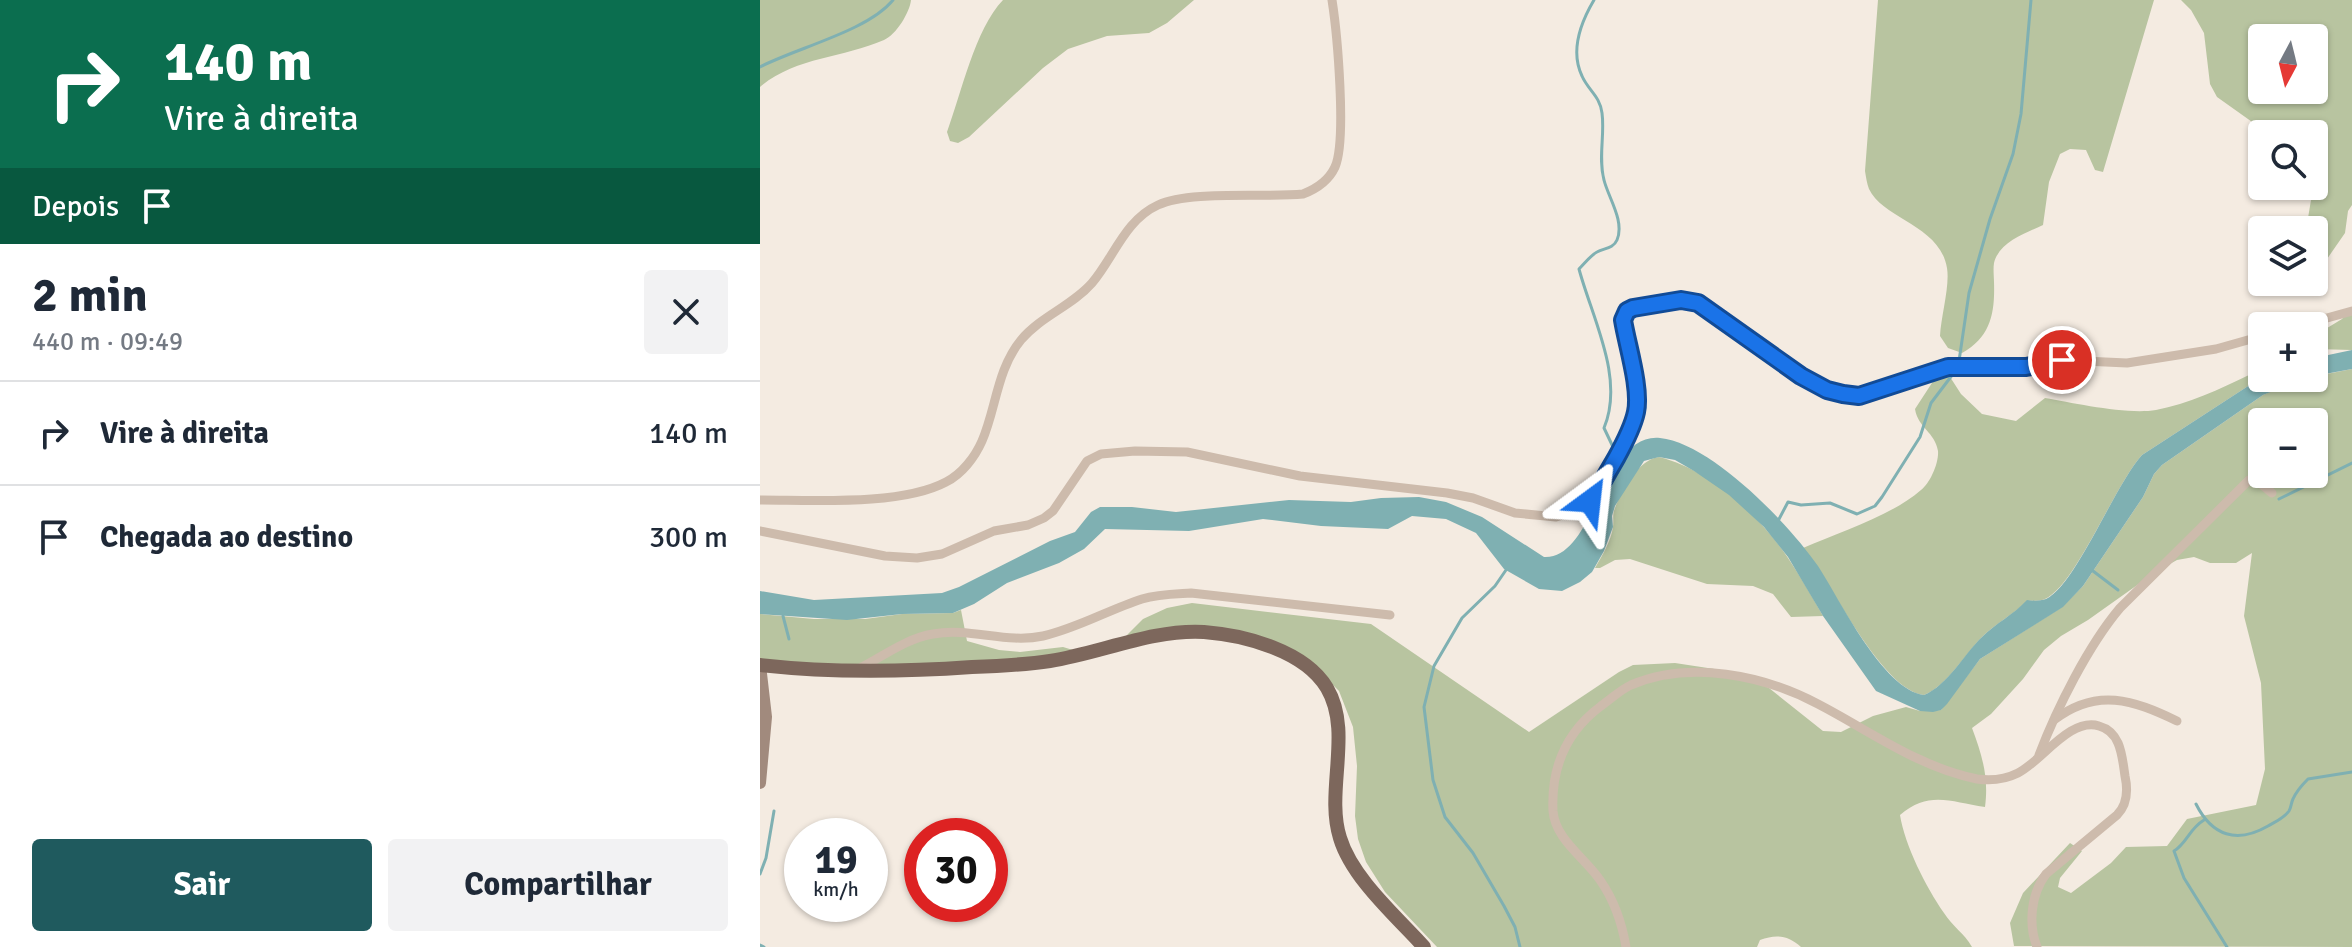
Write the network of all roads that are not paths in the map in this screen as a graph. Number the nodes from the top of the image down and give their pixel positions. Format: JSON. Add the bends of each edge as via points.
{"nodes":[{"id":1,"x":1332,"y":0,"type":"edge"},
{"id":2,"x":2352,"y":311,"type":"edge"},
{"id":3,"x":2328,"y":318,"type":"edge"},
{"id":4,"x":2248,"y":340,"type":"edge"},
{"id":5,"x":2272,"y":493,"type":"dead end"},
{"id":6,"x":760,"y":500,"type":"edge"},
{"id":7,"x":760,"y":531,"type":"edge"},
{"id":8,"x":1390,"y":615,"type":"dead end"},
{"id":9,"x":760,"y":665,"type":"edge"},
{"id":10,"x":853,"y":672,"type":"junction"},
{"id":11,"x":2177,"y":721,"type":"dead end"},
{"id":12,"x":2051,"y":722,"type":"junction"},
{"id":13,"x":2038,"y":758,"type":"junction"},
{"id":14,"x":760,"y":783,"type":"edge"},
{"id":15,"x":1424,"y":947,"type":"edge"},
{"id":16,"x":1626,"y":947,"type":"edge"},
{"id":17,"x":2037,"y":947,"type":"edge"}],
"edges":[{"from":1,"to":6,"type":"street","via":[[1339,152],[1319,186],[1303,194],[1173,200],[1145,212],[1088,287],[1020,341],[1000,380],[981,444],[960,473],[945,483],[869,499]]},
{"from":2,"to":3,"type":"street"},
{"from":4,"to":7,"type":"street","via":[[2127,363],[2062,360],[2015,367],[1948,367],[1859,396],[1827,390],[1801,376],[1707,307],[1671,301],[1624,314],[1636,413],[1590,501],[1556,517],[1515,513],[1447,493],[1300,476],[1187,452],[1135,451],[1087,461],[1044,518],[994,531],[942,554],[885,556]]},
{"from":5,"to":12,"type":"street","via":[[2249,480],[2120,608]]},
{"from":8,"to":10,"type":"street","via":[[1164,594],[1042,636],[932,634]]},
{"from":9,"to":10,"type":"main road"},
{"from":9,"to":14,"type":"street","via":[[766,717]]},
{"from":10,"to":15,"type":"main road","via":[[1036,663],[1203,632],[1233,636],[1290,656],[1319,677],[1333,703],[1338,735],[1336,812],[1347,858]]},
{"from":11,"to":12,"type":"street","via":[[2137,703],[2109,700],[2076,706]]},
{"from":12,"to":13,"type":"street"},
{"from":13,"to":16,"type":"street","via":[[2002,779],[1974,778],[1888,746],[1817,703],[1764,683],[1686,671],[1628,687],[1569,737],[1559,758],[1553,801],[1559,831],[1600,880],[1622,921]]},
{"from":13,"to":17,"type":"street","via":[[2073,729],[2102,726],[2118,742],[2126,788],[2121,812],[2038,885],[2032,927]]}]}
